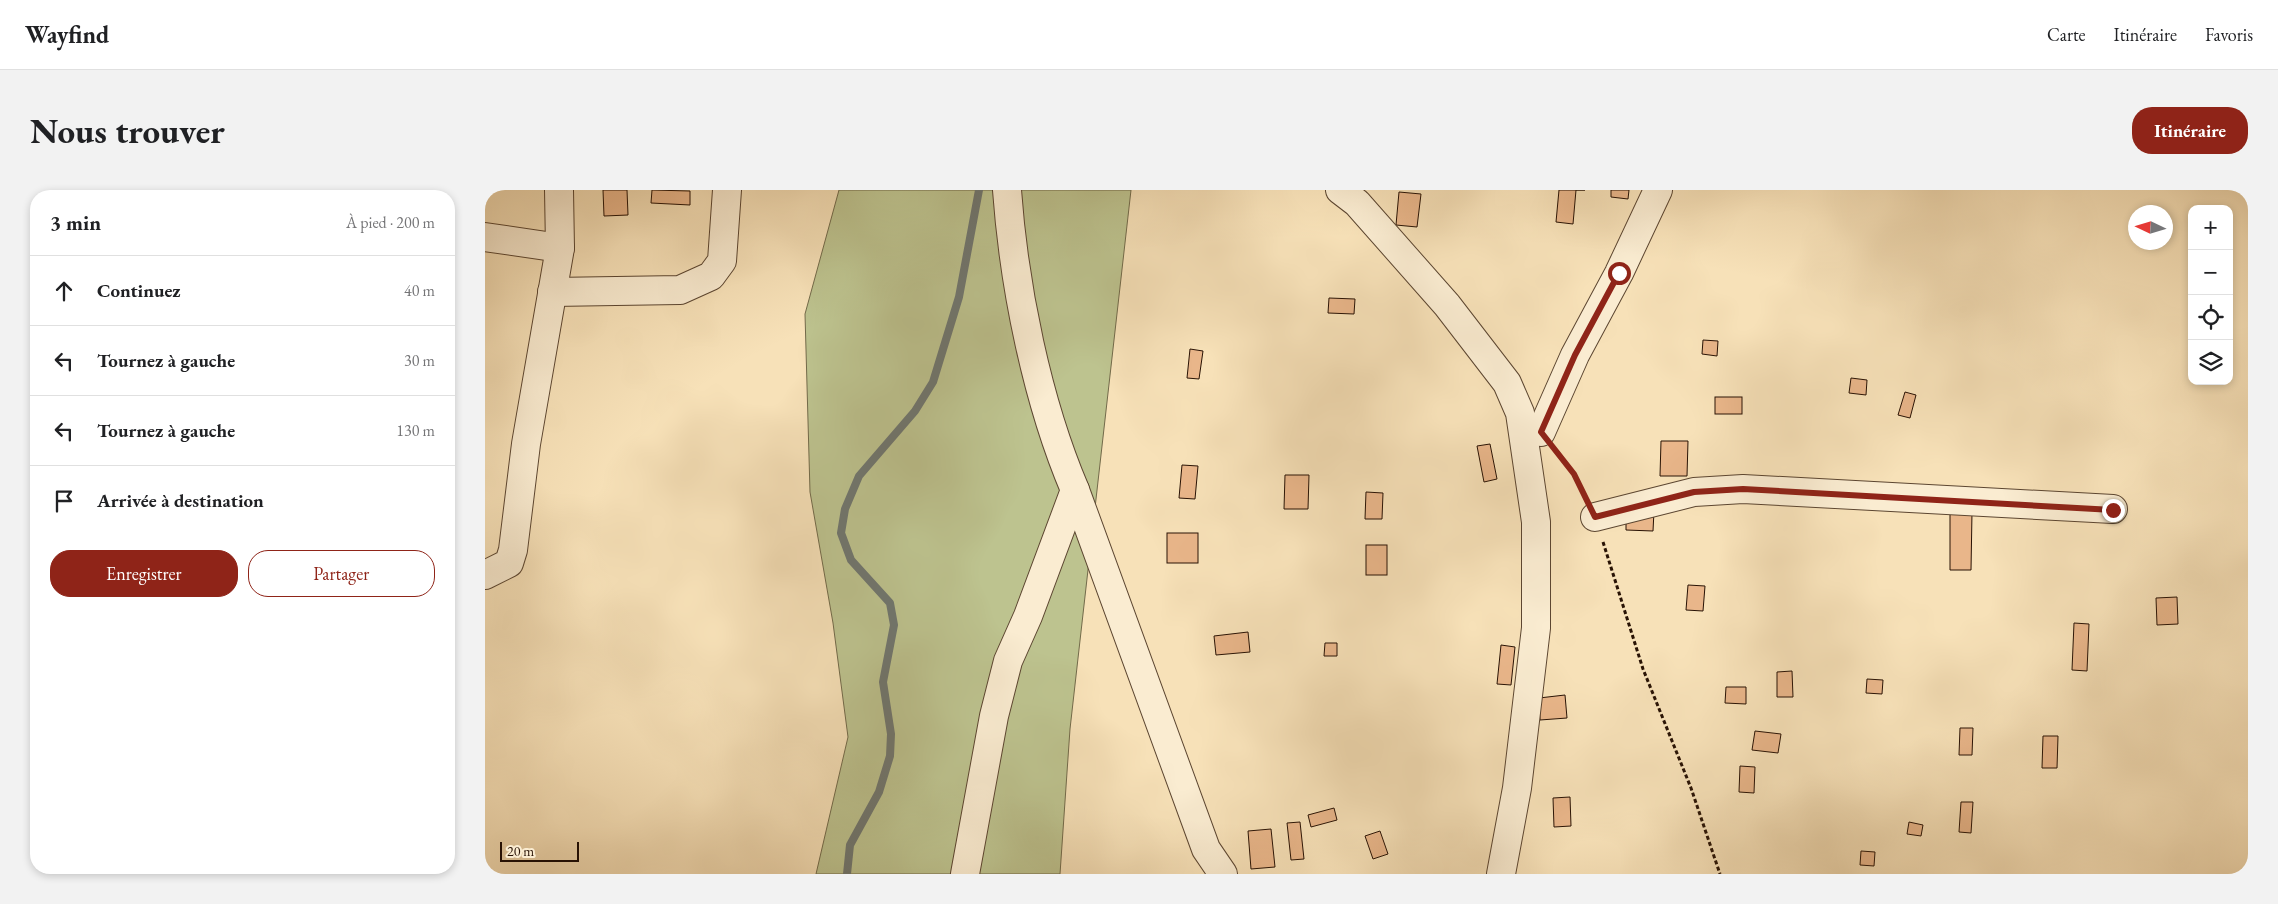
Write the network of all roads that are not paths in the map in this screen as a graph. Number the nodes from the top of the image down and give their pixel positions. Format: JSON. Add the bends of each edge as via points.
{"nodes":[{"id":1,"x":559,"y":190,"type":"edge"},
{"id":2,"x":727,"y":190,"type":"edge"},
{"id":3,"x":1007,"y":190,"type":"edge"},
{"id":4,"x":1339,"y":190,"type":"edge"},
{"id":5,"x":1658,"y":190,"type":"edge"},
{"id":6,"x":485,"y":237,"type":"edge"},
{"id":7,"x":560,"y":248,"type":"junction"},
{"id":8,"x":552,"y":292,"type":"junction"},
{"id":9,"x":1541,"y":432,"type":"road end"},
{"id":10,"x":1075,"y":490,"type":"junction"},
{"id":11,"x":2113,"y":510,"type":"dead end"},
{"id":12,"x":1595,"y":517,"type":"road end"},
{"id":13,"x":485,"y":575,"type":"edge"},
{"id":14,"x":965,"y":874,"type":"edge"},
{"id":15,"x":1223,"y":874,"type":"edge"},
{"id":16,"x":1501,"y":874,"type":"edge"}],
"edges":[{"from":1,"to":7,"type":"street"},
{"from":2,"to":8,"type":"street","via":[[723,261],[711,276],[680,290]]},
{"from":3,"to":10,"type":"street","via":[[1016,266],[1032,352],[1060,455]]},
{"from":4,"to":16,"type":"street","via":[[1357,203],[1447,306],[1507,383],[1520,413],[1536,522],[1536,628],[1517,788]]},
{"from":5,"to":9,"type":"street","via":[[1575,355]]},
{"from":6,"to":7,"type":"street"},
{"from":7,"to":8,"type":"street"},
{"from":8,"to":13,"type":"street","via":[[525,444],[513,550],[509,563]]},
{"from":10,"to":14,"type":"street","via":[[1008,661],[994,716]]},
{"from":10,"to":15,"type":"street","via":[[1206,849]]},
{"from":11,"to":12,"type":"street","via":[[1743,489],[1694,492]]}]}
